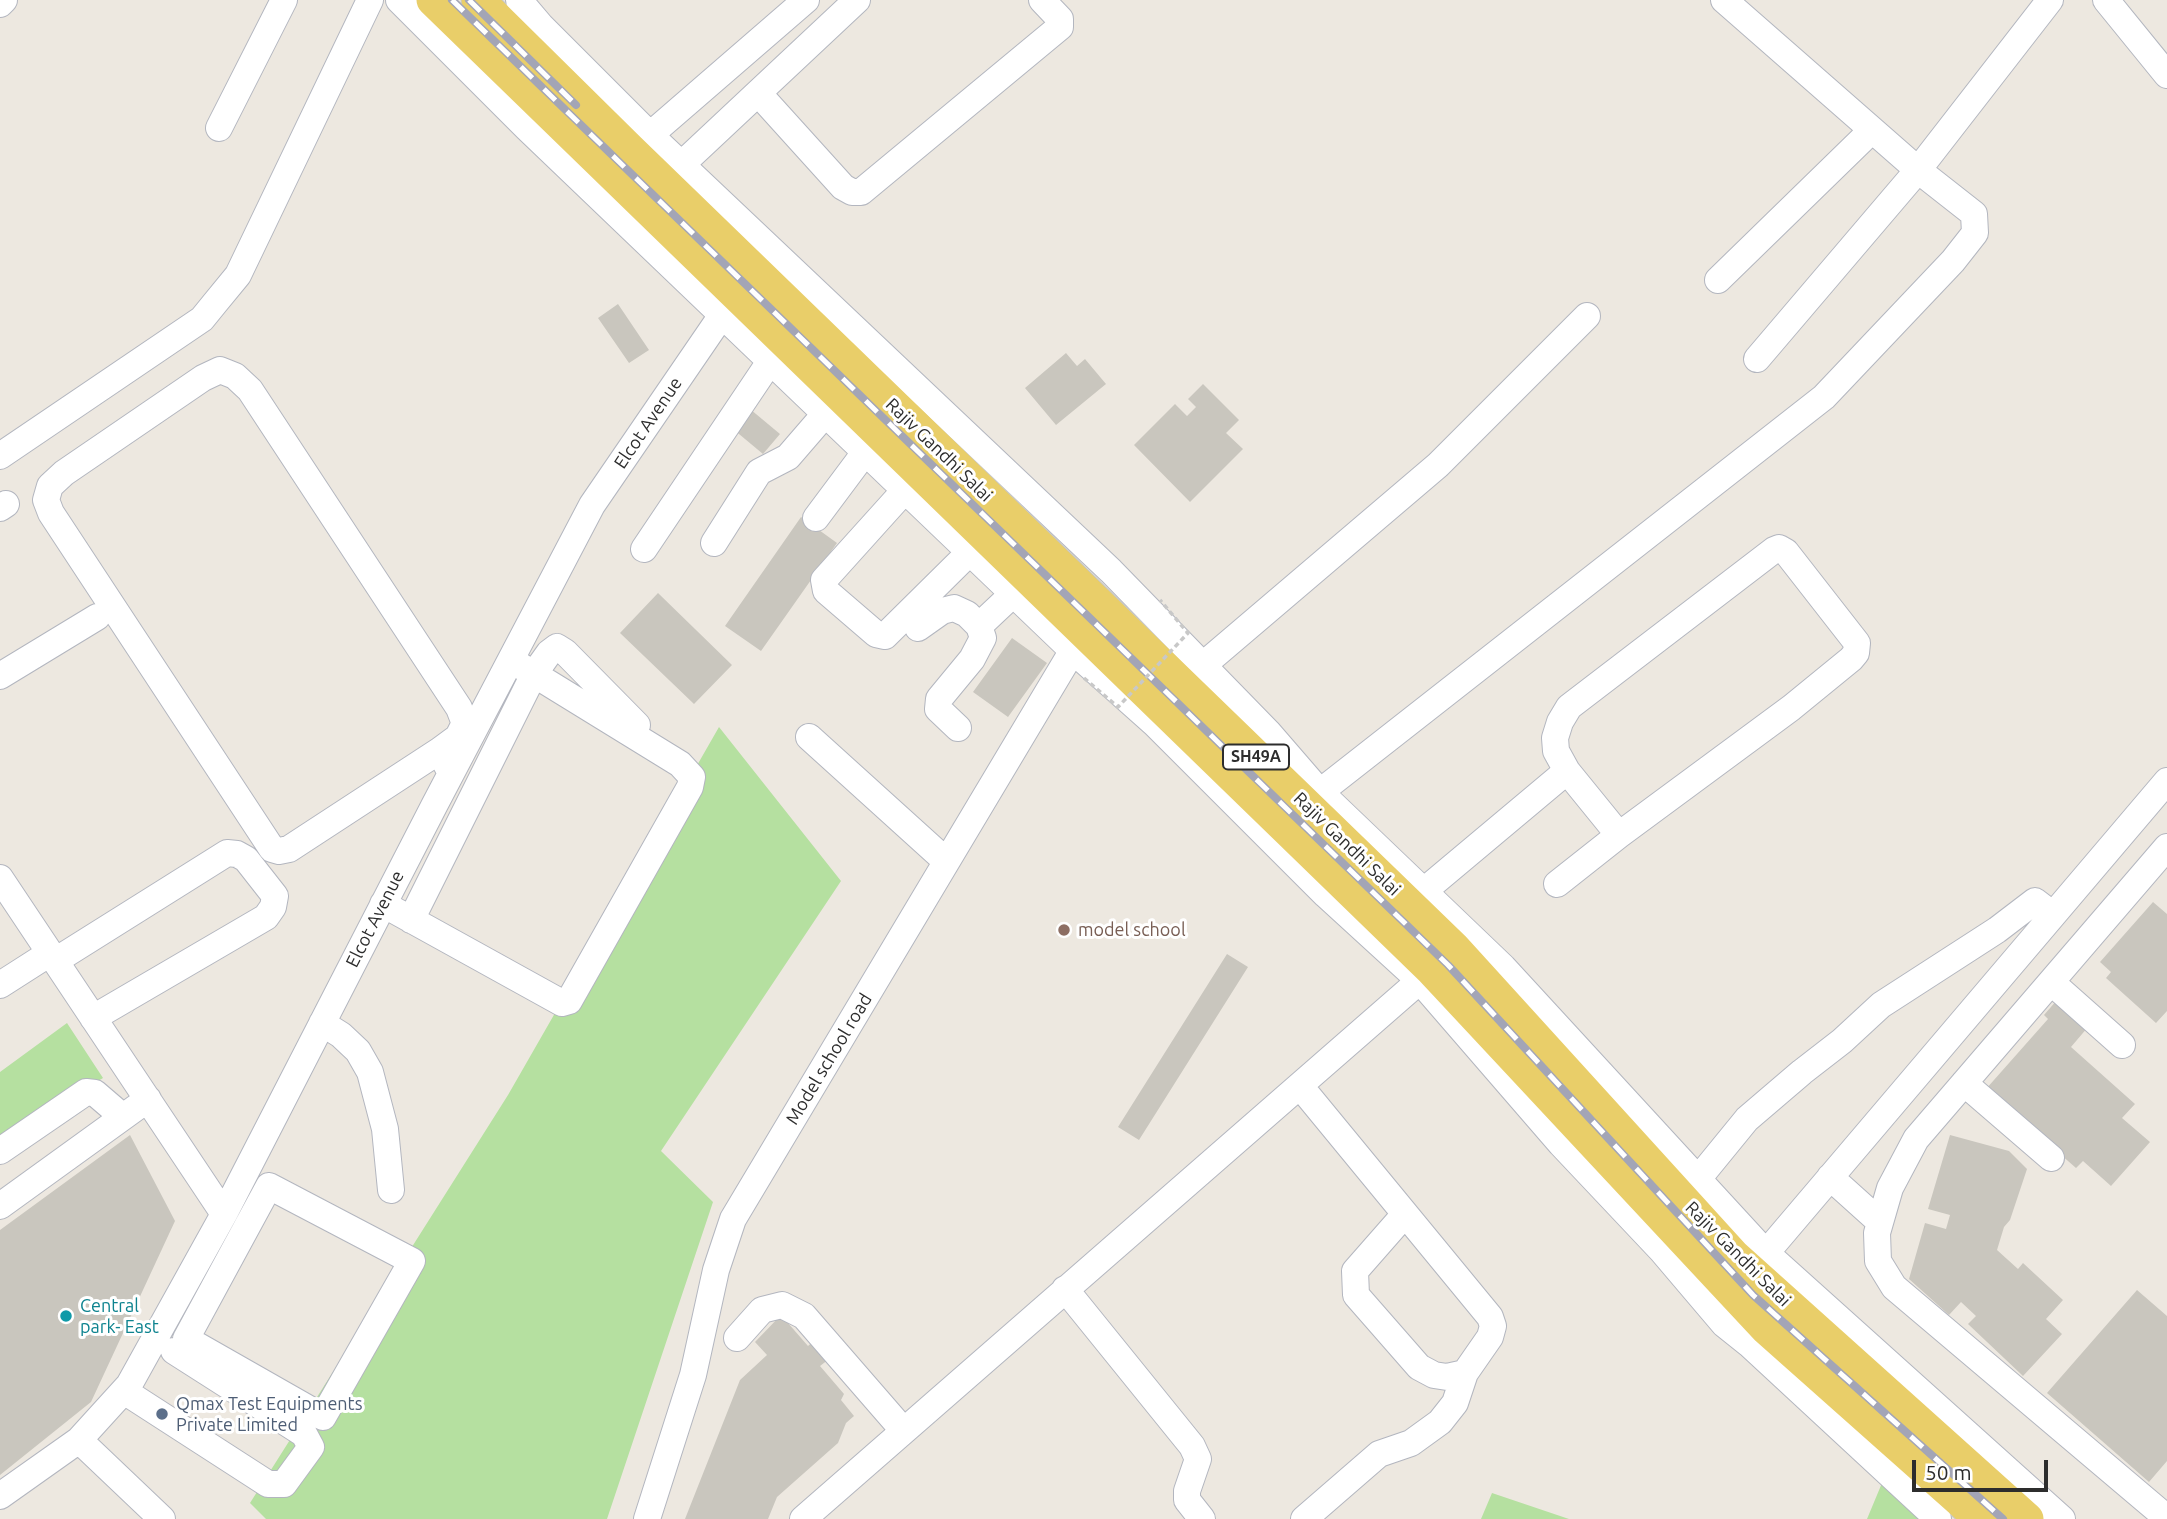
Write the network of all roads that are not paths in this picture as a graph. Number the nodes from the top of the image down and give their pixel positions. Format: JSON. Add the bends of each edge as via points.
{"nodes":[{"id":1,"x":4,"y":0,"type":"edge"},
{"id":2,"x":284,"y":0,"type":"edge"},
{"id":3,"x":370,"y":0,"type":"edge"},
{"id":4,"x":399,"y":0,"type":"edge"},
{"id":5,"x":433,"y":0,"type":"edge"},
{"id":6,"x":806,"y":0,"type":"edge"},
{"id":7,"x":857,"y":0,"type":"edge"},
{"id":8,"x":1042,"y":0,"type":"edge"},
{"id":9,"x":1724,"y":0,"type":"edge"},
{"id":10,"x":2050,"y":0,"type":"edge"},
{"id":11,"x":2106,"y":0,"type":"edge"},
{"id":12,"x":0,"y":4,"type":"edge"},
{"id":13,"x":494,"y":17,"type":"edge"},
{"id":14,"x":2167,"y":75,"type":"edge"},
{"id":15,"x":584,"y":88,"type":"junction"},
{"id":16,"x":758,"y":93,"type":"junction"},
{"id":17,"x":219,"y":128,"type":"dead end"},
{"id":18,"x":1872,"y":130,"type":"junction"},
{"id":19,"x":650,"y":135,"type":"junction"},
{"id":20,"x":681,"y":165,"type":"junction"},
{"id":21,"x":1918,"y":170,"type":"junction"},
{"id":22,"x":1718,"y":280,"type":"dead end"},
{"id":23,"x":722,"y":315,"type":"junction"},
{"id":24,"x":1587,"y":316,"type":"dead end"},
{"id":25,"x":821,"y":356,"type":"junction"},
{"id":26,"x":1757,"y":359,"type":"dead end"},
{"id":27,"x":771,"y":360,"type":"junction"},
{"id":28,"x":842,"y":393,"type":"junction"},
{"id":29,"x":866,"y":451,"type":"junction"},
{"id":30,"x":0,"y":456,"type":"edge"},
{"id":31,"x":906,"y":489,"type":"junction"},
{"id":32,"x":816,"y":518,"type":"dead end"},
{"id":33,"x":1047,"y":532,"type":"junction"},
{"id":34,"x":713,"y":544,"type":"dead end"},
{"id":35,"x":644,"y":549,"type":"dead end"},
{"id":36,"x":970,"y":552,"type":"junction"},
{"id":37,"x":1013,"y":594,"type":"junction"},
{"id":38,"x":97,"y":618,"type":"dead end"},
{"id":39,"x":979,"y":626,"type":"junction"},
{"id":40,"x":918,"y":628,"type":"dead end"},
{"id":41,"x":1079,"y":640,"type":"junction"},
{"id":42,"x":510,"y":660,"type":"junction"},
{"id":43,"x":1202,"y":666,"type":"junction"},
{"id":44,"x":534,"y":674,"type":"junction"},
{"id":45,"x":0,"y":676,"type":"edge"},
{"id":46,"x":958,"y":728,"type":"dead end"},
{"id":47,"x":809,"y":737,"type":"dead end"},
{"id":48,"x":665,"y":754,"type":"junction"},
{"id":49,"x":445,"y":762,"type":"junction"},
{"id":50,"x":1567,"y":771,"type":"junction"},
{"id":51,"x":2167,"y":781,"type":"edge"},
{"id":52,"x":1312,"y":797,"type":"junction"},
{"id":53,"x":1619,"y":835,"type":"junction"},
{"id":54,"x":2167,"y":847,"type":"edge"},
{"id":55,"x":946,"y":861,"type":"junction"},
{"id":56,"x":0,"y":878,"type":"edge"},
{"id":57,"x":1557,"y":884,"type":"dead end"},
{"id":58,"x":1425,"y":890,"type":"junction"},
{"id":59,"x":383,"y":904,"type":"junction"},
{"id":60,"x":2052,"y":914,"type":"junction"},
{"id":61,"x":411,"y":920,"type":"junction"},
{"id":62,"x":52,"y":957,"type":"junction"},
{"id":63,"x":1426,"y":975,"type":"junction"},
{"id":64,"x":2051,"y":982,"type":"junction"},
{"id":65,"x":0,"y":985,"type":"edge"},
{"id":66,"x":93,"y":1018,"type":"junction"},
{"id":67,"x":322,"y":1023,"type":"junction"},
{"id":68,"x":2122,"y":1045,"type":"dead end"},
{"id":69,"x":1964,"y":1083,"type":"junction"},
{"id":70,"x":1300,"y":1086,"type":"junction"},
{"id":71,"x":148,"y":1099,"type":"junction"},
{"id":72,"x":123,"y":1117,"type":"junction"},
{"id":73,"x":0,"y":1151,"type":"edge"},
{"id":74,"x":2051,"y":1158,"type":"dead end"},
{"id":75,"x":1830,"y":1177,"type":"junction"},
{"id":76,"x":1698,"y":1179,"type":"junction"},
{"id":77,"x":391,"y":1190,"type":"dead end"},
{"id":78,"x":0,"y":1206,"type":"edge"},
{"id":79,"x":224,"y":1214,"type":"junction"},
{"id":80,"x":1405,"y":1214,"type":"junction"},
{"id":81,"x":1880,"y":1222,"type":"junction"},
{"id":82,"x":215,"y":1257,"type":"junction"},
{"id":83,"x":1745,"y":1287,"type":"junction"},
{"id":84,"x":1065,"y":1289,"type":"junction"},
{"id":85,"x":737,"y":1338,"type":"dead end"},
{"id":86,"x":154,"y":1339,"type":"junction"},
{"id":87,"x":1465,"y":1373,"type":"junction"},
{"id":88,"x":124,"y":1391,"type":"junction"},
{"id":89,"x":1890,"y":1417,"type":"junction"},
{"id":90,"x":903,"y":1430,"type":"junction"},
{"id":91,"x":79,"y":1440,"type":"junction"},
{"id":92,"x":0,"y":1496,"type":"edge"},
{"id":93,"x":2167,"y":1518,"type":"edge"},
{"id":94,"x":162,"y":1519,"type":"edge"},
{"id":95,"x":647,"y":1519,"type":"edge"},
{"id":96,"x":803,"y":1519,"type":"edge"},
{"id":97,"x":1202,"y":1519,"type":"edge"},
{"id":98,"x":1304,"y":1519,"type":"edge"},
{"id":99,"x":1938,"y":1519,"type":"edge"},
{"id":100,"x":1980,"y":1519,"type":"edge"},
{"id":101,"x":2027,"y":1519,"type":"edge"},
{"id":102,"x":2062,"y":1519,"type":"edge"}],
"edges":[{"from":1,"to":12,"type":"street"},
{"from":2,"to":17,"type":"street"},
{"from":3,"to":30,"type":"street","via":[[238,275],[202,319]]},
{"from":4,"to":23,"type":"street"},
{"from":5,"to":13,"type":"main road","name":"Rajiv Gandhi Salai","number":"SH49A"},
{"from":6,"to":19,"type":"street"},
{"from":7,"to":16,"type":"street"},
{"from":8,"to":16,"type":"street","via":[[1060,19],[1060,27],[861,192],[843,187]]},
{"from":9,"to":18,"type":"street"},
{"from":10,"to":21,"type":"street"},
{"from":11,"to":14,"type":"street"},
{"from":13,"to":15,"type":"main road","name":"Rajiv Gandhi Salai","number":"SH49A"},
{"from":13,"to":25,"type":"main road","name":"Rajiv Gandhi Salai","number":"SH49A"},
{"from":15,"to":19,"type":"street"},
{"from":15,"to":25,"type":"main road","name":"Rajiv Gandhi Salai","number":"SH49A"},
{"from":16,"to":20,"type":"street"},
{"from":18,"to":21,"type":"street"},
{"from":18,"to":22,"type":"street"},
{"from":19,"to":20,"type":"street"},
{"from":20,"to":33,"type":"street"},
{"from":21,"to":26,"type":"street"},
{"from":21,"to":52,"type":"street","via":[[1975,214],[1975,233],[1824,397]]},
{"from":23,"to":27,"type":"street"},
{"from":23,"to":42,"type":"street","name":"Elcot Avenue","via":[[592,505]]},
{"from":24,"to":43,"type":"street","via":[[1438,465]]},
{"from":25,"to":28,"type":"main road","name":"Rajiv Gandhi Salai","number":"SH49A"},
{"from":27,"to":28,"type":"street"},
{"from":27,"to":35,"type":"street"},
{"from":28,"to":29,"type":"street"},
{"from":28,"to":33,"type":"main road","name":"Rajiv Gandhi Salai","number":"SH49A"},
{"from":28,"to":34,"type":"street","via":[[788,457],[759,472]]},
{"from":28,"to":41,"type":"main road","name":"Rajiv Gandhi Salai","number":"SH49A"},
{"from":29,"to":31,"type":"street"},
{"from":29,"to":32,"type":"street"},
{"from":31,"to":36,"type":"street"},
{"from":31,"to":36,"type":"street","via":[[824,580],[826,591],[876,634],[885,636]]},
{"from":33,"to":43,"type":"street","via":[[1111,571]]},
{"from":33,"to":52,"type":"main road","name":"Rajiv Gandhi Salai","number":"SH49A"},
{"from":36,"to":37,"type":"street"},
{"from":37,"to":39,"type":"street"},
{"from":37,"to":41,"type":"street"},
{"from":38,"to":45,"type":"street"},
{"from":39,"to":40,"type":"street","via":[[954,608]]},
{"from":39,"to":46,"type":"street","via":[[983,638],[978,648],[939,699],[937,709]]},
{"from":41,"to":55,"type":"street","name":"Model school road"},
{"from":41,"to":63,"type":"main road","name":"Rajiv Gandhi Salai","number":"SH49A"},
{"from":42,"to":44,"type":"street"},
{"from":42,"to":49,"type":"street","name":"Elcot Avenue"},
{"from":43,"to":52,"type":"street","via":[[1268,732]]},
{"from":44,"to":48,"type":"street"},
{"from":44,"to":48,"type":"street","via":[[557,647]]},
{"from":44,"to":61,"type":"street"},
{"from":47,"to":55,"type":"street"},
{"from":48,"to":61,"type":"street","via":[[689,773],[690,787],[569,1001],[562,1003]]},
{"from":49,"to":49,"type":"street","via":[[463,727],[458,708],[250,390],[235,376],[220,370],[203,378],[50,486],[47,500],[51,513],[272,849],[289,849]]},
{"from":49,"to":59,"type":"street","name":"Elcot Avenue"},
{"from":50,"to":53,"type":"street"},
{"from":50,"to":53,"type":"street","via":[[1556,751],[1555,738],[1569,707],[1773,550],[1783,549],[1854,637],[1856,653],[1791,708]]},
{"from":50,"to":58,"type":"street"},
{"from":51,"to":60,"type":"street"},
{"from":52,"to":58,"type":"street"},
{"from":52,"to":83,"type":"main road","name":"Rajiv Gandhi Salai","number":"SH49A","via":[[1734,1256]]},
{"from":53,"to":57,"type":"street"},
{"from":54,"to":64,"type":"street"},
{"from":55,"to":95,"type":"street","name":"Model school road","via":[[733,1219],[716,1270],[694,1375]]},
{"from":56,"to":62,"type":"street"},
{"from":58,"to":76,"type":"street","via":[[1503,967]]},
{"from":59,"to":61,"type":"street"},
{"from":59,"to":67,"type":"street","name":"Elcot Avenue"},
{"from":60,"to":75,"type":"street"},
{"from":60,"to":76,"type":"street","via":[[2035,901],[1881,1005],[1748,1119]]},
{"from":62,"to":65,"type":"street"},
{"from":62,"to":66,"type":"street"},
{"from":62,"to":66,"type":"street","via":[[68,955],[227,853],[246,859],[275,896],[266,917]]},
{"from":63,"to":70,"type":"street"},
{"from":63,"to":83,"type":"main road","name":"Rajiv Gandhi Salai","number":"SH49A"},
{"from":64,"to":68,"type":"street"},
{"from":64,"to":69,"type":"street"},
{"from":66,"to":71,"type":"street"},
{"from":67,"to":77,"type":"street","via":[[358,1051],[370,1073],[385,1129]]},
{"from":67,"to":79,"type":"street","name":"Elcot Avenue"},
{"from":69,"to":74,"type":"street"},
{"from":69,"to":81,"type":"street","via":[[1916,1139]]},
{"from":70,"to":80,"type":"street"},
{"from":70,"to":84,"type":"street"},
{"from":71,"to":72,"type":"street"},
{"from":71,"to":79,"type":"street"},
{"from":72,"to":73,"type":"street","via":[[95,1093],[86,1092]]},
{"from":72,"to":78,"type":"street"},
{"from":75,"to":81,"type":"street"},
{"from":75,"to":83,"type":"street"},
{"from":76,"to":83,"type":"street"},
{"from":79,"to":82,"type":"street","name":"Elcot Avenue"},
{"from":80,"to":87,"type":"street","via":[[1490,1317],[1490,1337]]},
{"from":80,"to":87,"type":"street","via":[[1355,1271],[1356,1296],[1419,1367],[1447,1377]]},
{"from":81,"to":93,"type":"street","via":[[1878,1261],[1894,1287]]},
{"from":82,"to":82,"type":"street","via":[[186,1339],[323,1417],[412,1261],[269,1186]]},
{"from":82,"to":86,"type":"street","name":"Elcot Avenue"},
{"from":83,"to":89,"type":"main road","name":"Rajiv Gandhi Salai","number":"SH49A","via":[[1767,1329]]},
{"from":83,"to":99,"type":"street","via":[[1749,1344]]},
{"from":83,"to":102,"type":"street"},
{"from":84,"to":90,"type":"street"},
{"from":84,"to":97,"type":"street","via":[[1192,1446],[1198,1459],[1187,1500]]},
{"from":85,"to":90,"type":"street","via":[[762,1310],[782,1305],[804,1316]]},
{"from":86,"to":88,"type":"street","name":"Elcot Avenue"},
{"from":86,"to":88,"type":"street","via":[[304,1434],[311,1447],[284,1484],[268,1485]]},
{"from":87,"to":98,"type":"street","via":[[1455,1403],[1440,1422],[1411,1443],[1380,1454]]},
{"from":88,"to":91,"type":"street","name":"Elcot Avenue"},
{"from":89,"to":100,"type":"main road","name":"Rajiv Gandhi Salai","number":"SH49A"},
{"from":89,"to":101,"type":"main road","name":"Rajiv Gandhi Salai","number":"SH49A"},
{"from":90,"to":96,"type":"street"},
{"from":91,"to":92,"type":"street","name":"Elcot Avenue"},
{"from":91,"to":94,"type":"street"}]}
